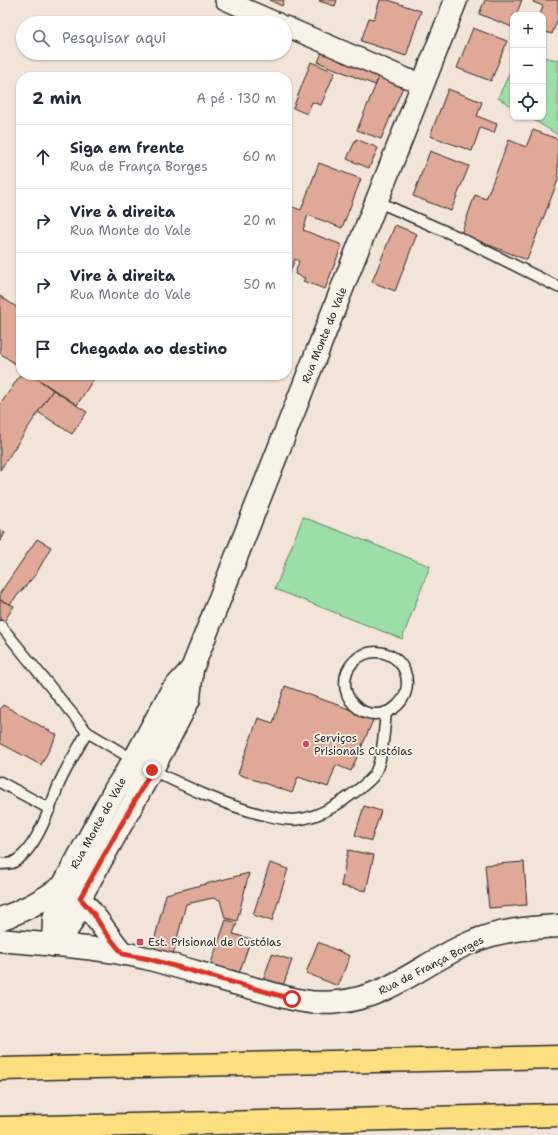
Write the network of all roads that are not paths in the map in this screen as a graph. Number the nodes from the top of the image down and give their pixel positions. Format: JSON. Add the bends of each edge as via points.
{"nodes":[{"id":1,"x":225,"y":0,"type":"edge"},
{"id":2,"x":456,"y":0,"type":"edge"},
{"id":3,"x":262,"y":16,"type":"edge"},
{"id":4,"x":292,"y":29,"type":"edge"},
{"id":5,"x":422,"y":83,"type":"junction"},
{"id":6,"x":376,"y":202,"type":"junction"},
{"id":7,"x":558,"y":287,"type":"edge"},
{"id":8,"x":1,"y":626,"type":"dead end"},
{"id":9,"x":386,"y":712,"type":"junction"},
{"id":10,"x":87,"y":732,"type":"junction"},
{"id":11,"x":143,"y":765,"type":"junction"},
{"id":12,"x":0,"y":782,"type":"edge"},
{"id":13,"x":50,"y":809,"type":"junction"},
{"id":14,"x":0,"y":864,"type":"edge"},
{"id":15,"x":63,"y":886,"type":"junction"},
{"id":16,"x":80,"y":898,"type":"junction"},
{"id":17,"x":0,"y":919,"type":"edge"},
{"id":18,"x":558,"y":926,"type":"edge"},
{"id":19,"x":0,"y":940,"type":"edge"},
{"id":20,"x":53,"y":945,"type":"junction"},
{"id":21,"x":123,"y":954,"type":"junction"},
{"id":22,"x":558,"y":1057,"type":"edge"},
{"id":23,"x":0,"y":1069,"type":"edge"},
{"id":24,"x":558,"y":1115,"type":"edge"},
{"id":25,"x":0,"y":1128,"type":"edge"}],
"edges":[{"from":1,"to":3,"type":"street"},
{"from":2,"to":5,"type":"street","name":"Rua Monte do Vale"},
{"from":4,"to":5,"type":"street"},
{"from":5,"to":6,"type":"street","name":"Rua Monte do Vale"},
{"from":6,"to":7,"type":"lane","via":[[456,236]]},
{"from":6,"to":11,"type":"street","name":"Rua Monte do Vale","via":[[192,669],[190,699]]},
{"from":8,"to":10,"type":"lane"},
{"from":9,"to":9,"type":"lane","via":[[402,701],[407,682],[405,671],[392,656],[383,652],[372,652],[354,661],[348,669],[346,689],[350,699],[365,712]]},
{"from":9,"to":11,"type":"lane","via":[[380,757],[374,775],[331,809],[305,819],[284,820],[243,810],[196,792]]},
{"from":10,"to":11,"type":"lane"},
{"from":10,"to":13,"type":"lane"},
{"from":11,"to":15,"type":"street","name":"Rua Monte do Vale","via":[[115,790]]},
{"from":11,"to":16,"type":"street","name":"Rua Monte do Vale"},
{"from":12,"to":13,"type":"lane"},
{"from":13,"to":14,"type":"lane","via":[[29,848],[10,864]]},
{"from":15,"to":17,"type":"street","name":"Rua Monte do Vale","via":[[40,902]]},
{"from":15,"to":20,"type":"street","name":"Rua Monte do Vale","via":[[54,919]]},
{"from":16,"to":20,"type":"street","name":"Rua Monte do Vale","via":[[73,921]]},
{"from":16,"to":21,"type":"street"},
{"from":18,"to":21,"type":"street","name":"Rua de França Borges","via":[[512,930],[491,935],[459,948],[386,990],[360,999],[329,1003],[292,999]]},
{"from":19,"to":20,"type":"street","name":"Rua de França Borges"},
{"from":20,"to":21,"type":"street","name":"Rua de França Borges"},
{"from":22,"to":23,"type":"highway"},
{"from":24,"to":25,"type":"highway"}]}
